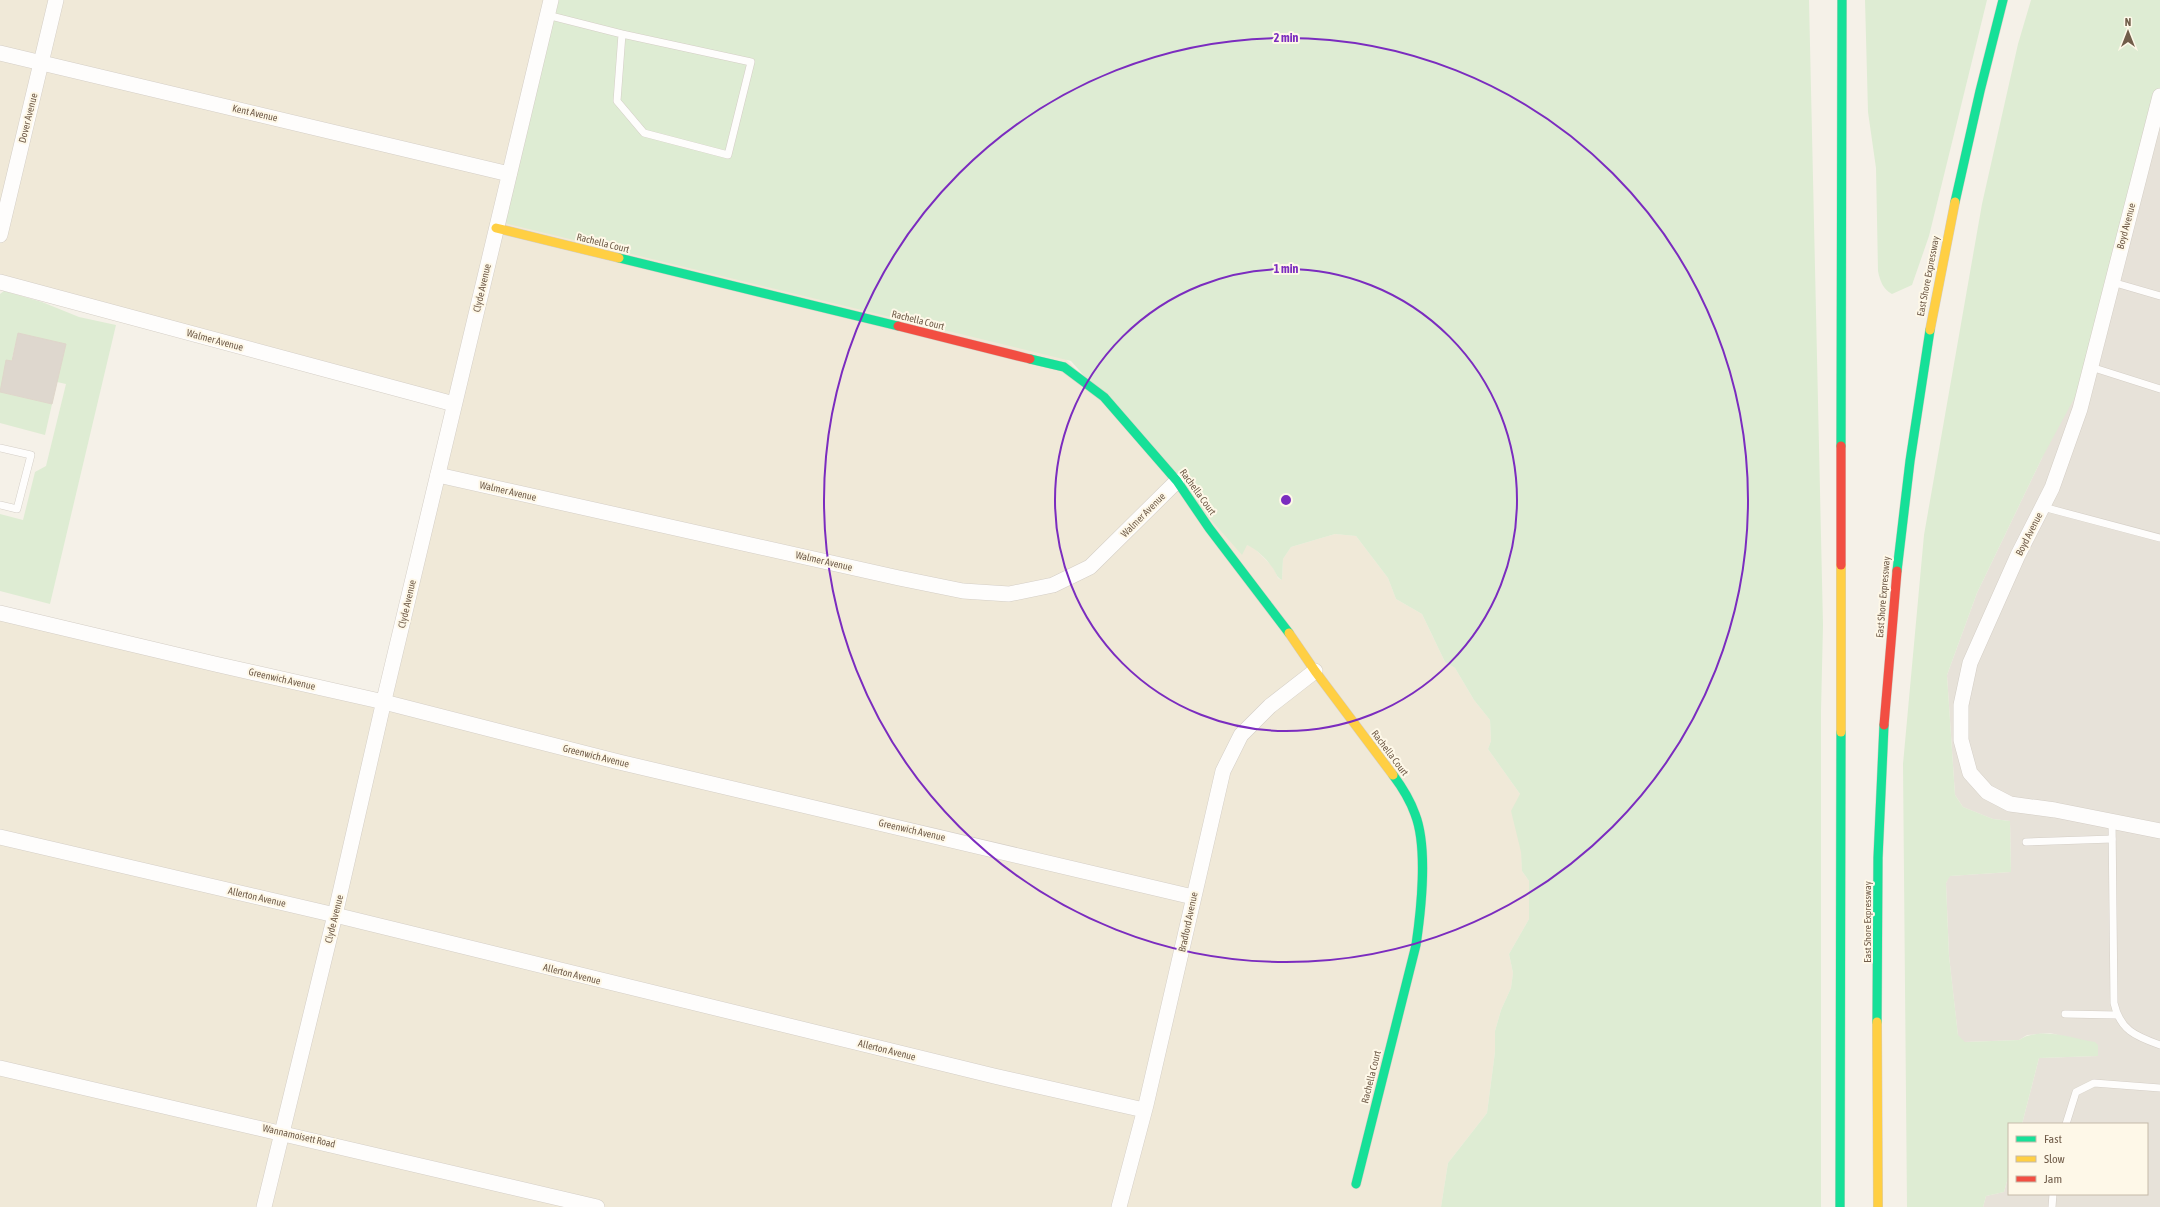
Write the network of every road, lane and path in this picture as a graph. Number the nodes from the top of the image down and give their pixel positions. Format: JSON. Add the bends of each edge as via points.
{"nodes":[{"id":1,"x":56,"y":0,"type":"edge"},
{"id":2,"x":551,"y":0,"type":"edge"},
{"id":3,"x":1842,"y":0,"type":"edge"},
{"id":4,"x":2003,"y":0,"type":"edge"},
{"id":5,"x":547,"y":15,"type":"junction"},
{"id":6,"x":622,"y":34,"type":"junction"},
{"id":7,"x":0,"y":53,"type":"edge"},
{"id":8,"x":42,"y":62,"type":"junction"},
{"id":9,"x":2160,"y":96,"type":"edge"},
{"id":10,"x":509,"y":174,"type":"junction"},
{"id":11,"x":496,"y":228,"type":"junction"},
{"id":12,"x":0,"y":235,"type":"edge"},
{"id":13,"x":0,"y":282,"type":"edge"},
{"id":14,"x":2112,"y":282,"type":"junction"},
{"id":15,"x":2160,"y":296,"type":"edge"},
{"id":16,"x":2090,"y":367,"type":"junction"},
{"id":17,"x":2160,"y":389,"type":"edge"},
{"id":18,"x":454,"y":404,"type":"junction"},
{"id":19,"x":0,"y":448,"type":"edge"},
{"id":20,"x":438,"y":475,"type":"junction"},
{"id":21,"x":1177,"y":481,"type":"junction"},
{"id":22,"x":0,"y":505,"type":"edge"},
{"id":23,"x":2043,"y":507,"type":"junction"},
{"id":24,"x":2160,"y":538,"type":"edge"},
{"id":25,"x":0,"y":613,"type":"edge"},
{"id":26,"x":1315,"y":671,"type":"junction"},
{"id":27,"x":384,"y":702,"type":"junction"},
{"id":28,"x":2112,"y":820,"type":"junction"},
{"id":29,"x":2160,"y":831,"type":"edge"},
{"id":30,"x":0,"y":837,"type":"edge"},
{"id":31,"x":2112,"y":839,"type":"junction"},
{"id":32,"x":2026,"y":842,"type":"dead end"},
{"id":33,"x":1193,"y":897,"type":"junction"},
{"id":34,"x":335,"y":915,"type":"junction"},
{"id":35,"x":2065,"y":1014,"type":"dead end"},
{"id":36,"x":2117,"y":1015,"type":"junction"},
{"id":37,"x":2160,"y":1044,"type":"edge"},
{"id":38,"x":0,"y":1068,"type":"edge"},
{"id":39,"x":2160,"y":1088,"type":"edge"},
{"id":40,"x":1144,"y":1110,"type":"junction"},
{"id":41,"x":2066,"y":1123,"type":"edge"},
{"id":42,"x":282,"y":1132,"type":"junction"},
{"id":43,"x":1356,"y":1184,"type":"dead end"},
{"id":44,"x":2053,"y":1195,"type":"edge"},
{"id":45,"x":264,"y":1207,"type":"edge"},
{"id":46,"x":597,"y":1207,"type":"edge"},
{"id":47,"x":1120,"y":1207,"type":"edge"},
{"id":48,"x":1840,"y":1207,"type":"edge"},
{"id":49,"x":1878,"y":1207,"type":"edge"},
{"id":50,"x":2052,"y":1207,"type":"edge"}],
"edges":[{"from":1,"to":8,"type":"street","name":"Dover Avenue"},
{"from":2,"to":5,"type":"street","name":"Clyde Avenue"},
{"from":3,"to":48,"type":"main road"},
{"from":4,"to":49,"type":"main road","name":"East Shore Expressway","via":[[1971,125],[1941,267],[1918,400],[1900,534],[1880,810]]},
{"from":5,"to":6,"type":"lane"},
{"from":5,"to":10,"type":"street","name":"Clyde Avenue"},
{"from":6,"to":6,"type":"lane","via":[[617,101],[644,133],[728,155],[750,62]]},
{"from":7,"to":8,"type":"street","name":"Kent Avenue"},
{"from":8,"to":10,"type":"street","name":"Kent Avenue"},
{"from":8,"to":12,"type":"street","name":"Dover Avenue"},
{"from":9,"to":14,"type":"street","name":"Boyd Avenue"},
{"from":10,"to":11,"type":"street","name":"Clyde Avenue"},
{"from":11,"to":18,"type":"street","name":"Clyde Avenue"},
{"from":11,"to":21,"type":"main road","name":"Rachella Court","via":[[1064,367],[1104,397]]},
{"from":13,"to":18,"type":"street","name":"Walmer Avenue"},
{"from":14,"to":15,"type":"lane"},
{"from":14,"to":16,"type":"street","name":"Boyd Avenue"},
{"from":16,"to":17,"type":"lane"},
{"from":16,"to":23,"type":"street","name":"Boyd Avenue","via":[[2080,409]]},
{"from":18,"to":20,"type":"street","name":"Clyde Avenue"},
{"from":19,"to":22,"type":"lane","via":[[31,455],[18,510]]},
{"from":20,"to":21,"type":"street","name":"Walmer Avenue","via":[[899,578],[963,590],[1009,594],[1053,585],[1090,567]]},
{"from":20,"to":27,"type":"street","name":"Clyde Avenue"},
{"from":21,"to":26,"type":"main road","name":"Rachella Court","via":[[1209,528],[1296,641]]},
{"from":23,"to":24,"type":"lane"},
{"from":23,"to":28,"type":"street","name":"Boyd Avenue","via":[[2015,562],[1970,663],[1961,705],[1961,740],[1970,773],[1987,792],[2010,804]]},
{"from":25,"to":27,"type":"street","name":"Greenwich Avenue"},
{"from":26,"to":33,"type":"street","name":"Bradford Avenue","via":[[1270,706],[1241,735],[1223,771]]},
{"from":26,"to":43,"type":"main road","name":"Rachella Court","via":[[1404,790],[1416,816],[1421,845],[1422,905],[1416,945]]},
{"from":27,"to":33,"type":"street","name":"Greenwich Avenue","via":[[619,762]]},
{"from":27,"to":34,"type":"street","name":"Clyde Avenue"},
{"from":28,"to":29,"type":"street","name":"Boyd Avenue"},
{"from":28,"to":31,"type":"lane"},
{"from":30,"to":34,"type":"street","name":"Allerton Avenue"},
{"from":31,"to":32,"type":"lane"},
{"from":31,"to":36,"type":"lane","via":[[2114,1002]]},
{"from":33,"to":40,"type":"street","name":"Bradford Avenue"},
{"from":34,"to":40,"type":"street","name":"Allerton Avenue"},
{"from":34,"to":42,"type":"street","name":"Clyde Avenue"},
{"from":35,"to":36,"type":"lane"},
{"from":36,"to":37,"type":"lane","via":[[2123,1026],[2132,1033]]},
{"from":38,"to":42,"type":"street","name":"Wannamoisett Road"},
{"from":39,"to":41,"type":"lane","via":[[2094,1083],[2076,1092]]},
{"from":40,"to":47,"type":"street","name":"Bradford Avenue"},
{"from":42,"to":45,"type":"street","name":"Clyde Avenue"},
{"from":42,"to":46,"type":"street","name":"Wannamoisett Road"},
{"from":44,"to":50,"type":"lane"}]}
